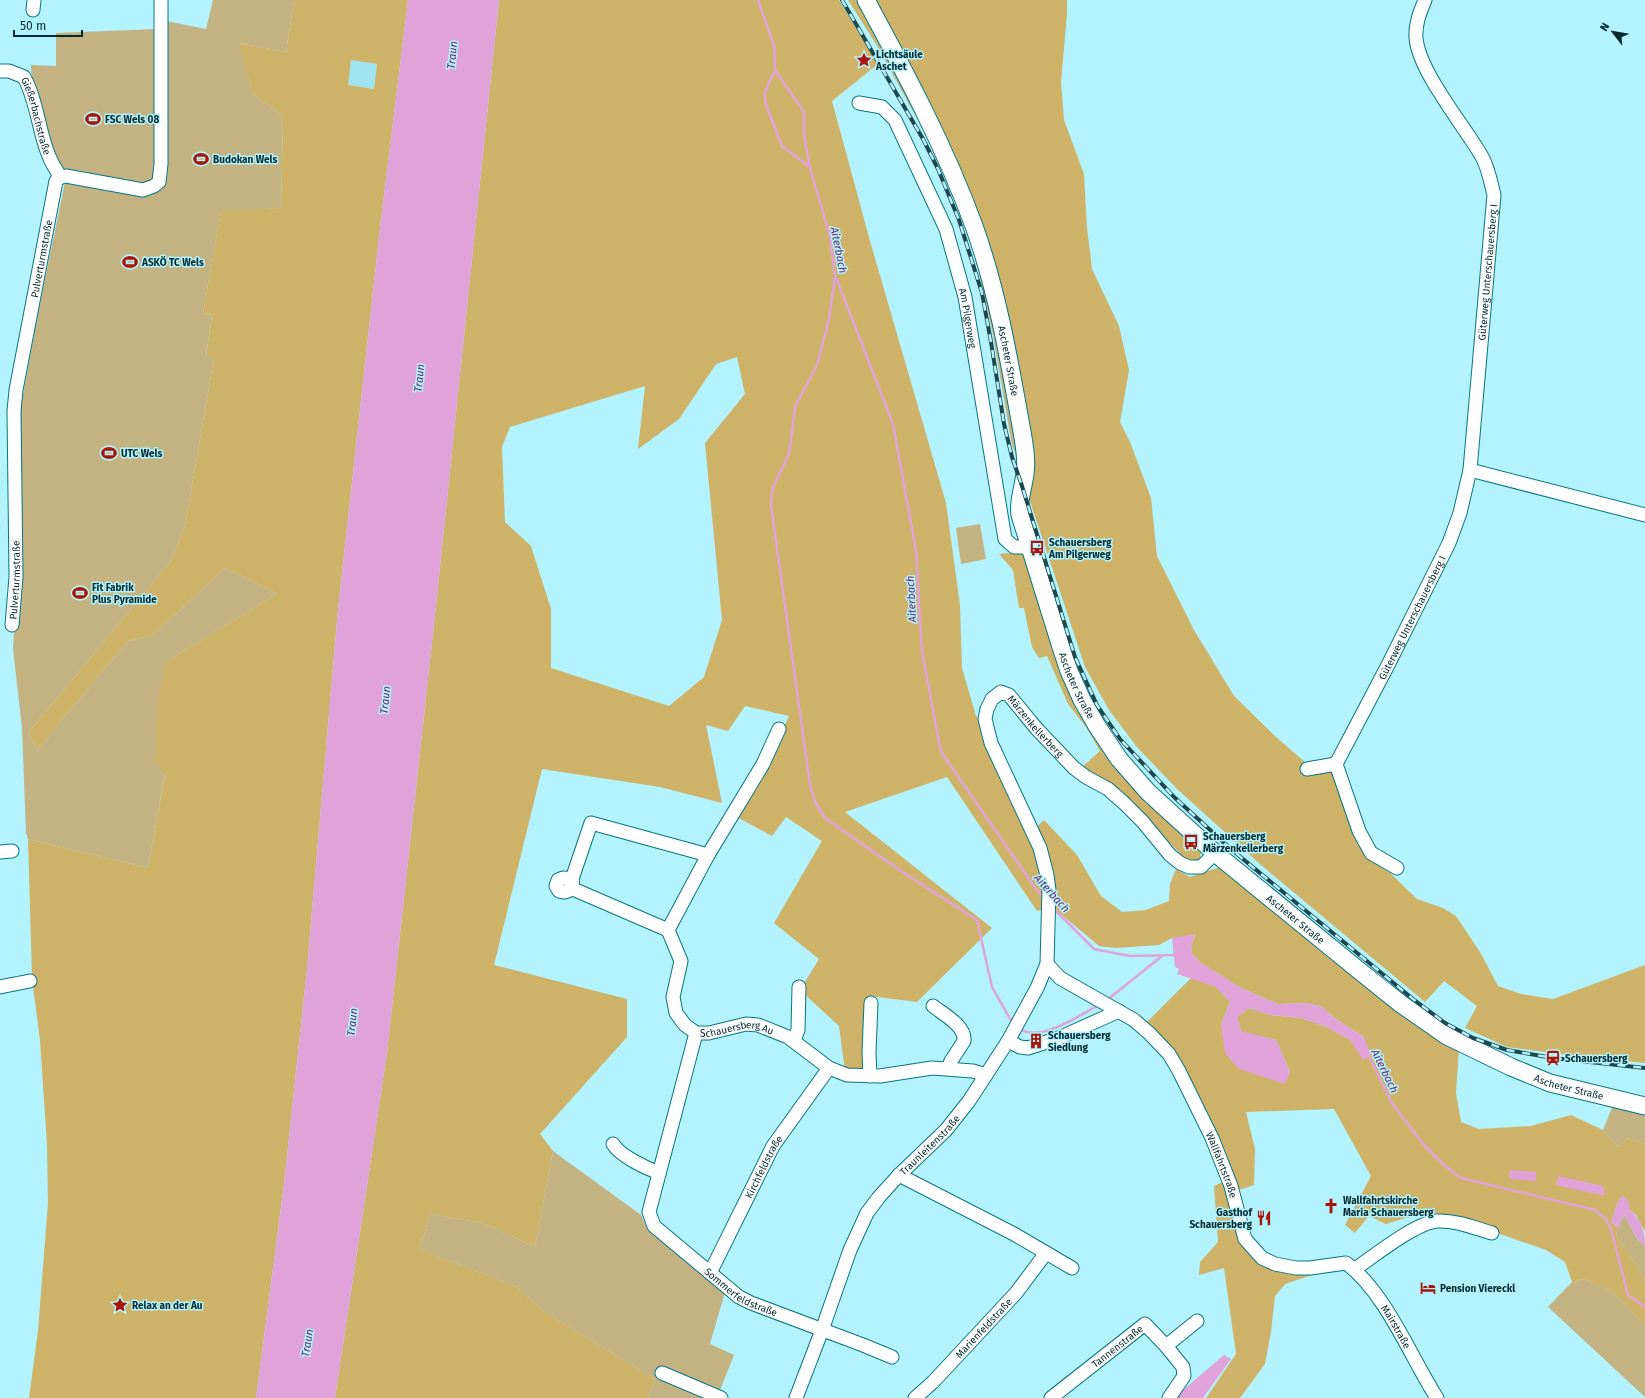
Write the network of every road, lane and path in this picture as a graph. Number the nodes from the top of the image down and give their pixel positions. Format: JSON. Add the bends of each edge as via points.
{"nodes":[{"id":1,"x":161,"y":0,"type":"edge"},
{"id":2,"x":866,"y":0,"type":"edge"},
{"id":3,"x":1425,"y":0,"type":"edge"},
{"id":4,"x":0,"y":71,"type":"edge"},
{"id":5,"x":859,"y":103,"type":"dead end"},
{"id":6,"x":61,"y":177,"type":"junction"},
{"id":7,"x":1470,"y":470,"type":"junction"},
{"id":8,"x":1645,"y":515,"type":"edge"},
{"id":9,"x":1030,"y":547,"type":"junction"},
{"id":10,"x":12,"y":625,"type":"dead end"},
{"id":11,"x":779,"y":729,"type":"dead end"},
{"id":12,"x":1337,"y":761,"type":"junction"},
{"id":13,"x":1307,"y":769,"type":"dead end"},
{"id":14,"x":1215,"y":853,"type":"junction"},
{"id":15,"x":708,"y":855,"type":"junction"},
{"id":16,"x":1397,"y":868,"type":"dead end"},
{"id":17,"x":1049,"y":890,"type":"joint"},
{"id":18,"x":668,"y":930,"type":"junction"},
{"id":19,"x":1047,"y":964,"type":"junction"},
{"id":20,"x":30,"y":981,"type":"dead end"},
{"id":21,"x":798,"y":987,"type":"dead end"},
{"id":22,"x":0,"y":988,"type":"edge"},
{"id":23,"x":871,"y":1003,"type":"dead end"},
{"id":24,"x":933,"y":1006,"type":"dead end"},
{"id":25,"x":1115,"y":1009,"type":"junction"},
{"id":26,"x":696,"y":1033,"type":"junction"},
{"id":27,"x":1010,"y":1038,"type":"junction"},
{"id":28,"x":794,"y":1040,"type":"junction"},
{"id":29,"x":828,"y":1068,"type":"junction"},
{"id":30,"x":948,"y":1068,"type":"junction"},
{"id":31,"x":986,"y":1075,"type":"junction"},
{"id":32,"x":870,"y":1076,"type":"junction"},
{"id":33,"x":1645,"y":1106,"type":"edge"},
{"id":34,"x":613,"y":1144,"type":"dead end"},
{"id":35,"x":659,"y":1173,"type":"junction"},
{"id":36,"x":899,"y":1175,"type":"junction"},
{"id":37,"x":1492,"y":1233,"type":"dead end"},
{"id":38,"x":1046,"y":1253,"type":"junction"},
{"id":39,"x":1350,"y":1266,"type":"junction"},
{"id":40,"x":1072,"y":1268,"type":"dead end"},
{"id":41,"x":710,"y":1273,"type":"junction"},
{"id":42,"x":1198,"y":1321,"type":"dead end"},
{"id":43,"x":822,"y":1330,"type":"junction"},
{"id":44,"x":1166,"y":1346,"type":"junction"},
{"id":45,"x":892,"y":1357,"type":"dead end"},
{"id":46,"x":662,"y":1374,"type":"dead end"},
{"id":47,"x":721,"y":1398,"type":"edge"},
{"id":48,"x":796,"y":1398,"type":"edge"},
{"id":49,"x":915,"y":1398,"type":"edge"},
{"id":50,"x":1051,"y":1398,"type":"edge"},
{"id":51,"x":1169,"y":1398,"type":"edge"},
{"id":52,"x":1437,"y":1398,"type":"edge"}],
"edges":[{"from":1,"to":6,"type":"street","via":[[159,182],[143,190]]},
{"from":2,"to":9,"type":"main road","name":"Ascheter Straße","via":[[924,107],[945,154],[974,227],[997,303],[1021,426],[1025,467],[1019,506]]},
{"from":3,"to":7,"type":"street","name":"Güterweg Unterschauersberg I","via":[[1417,18],[1416,38],[1422,60],[1483,156],[1494,195]]},
{"from":4,"to":6,"type":"street","name":"Gießerbachstraße","via":[[24,76],[48,156],[53,168]]},
{"from":5,"to":9,"type":"street","name":"Am Pilgerweg","via":[[882,107],[895,120],[946,229],[965,297],[1005,540],[1014,547]]},
{"from":6,"to":10,"type":"street","name":"Pulverturmstraße","via":[[56,182],[16,390],[16,577]]},
{"from":7,"to":8,"type":"street"},
{"from":7,"to":12,"type":"street","name":"Güterweg Unterschauersberg I","via":[[1460,513],[1449,543]]},
{"from":9,"to":14,"type":"main road","name":"Ascheter Straße","via":[[1069,671],[1097,726],[1132,774]]},
{"from":11,"to":15,"type":"street","via":[[763,764]]},
{"from":12,"to":13,"type":"street"},
{"from":12,"to":16,"type":"street","via":[[1359,831],[1371,854]]},
{"from":14,"to":17,"type":"street","name":"Märzenkellerberg","via":[[1201,867],[1190,867],[1180,863],[1124,803],[1108,789],[1074,768],[1009,695],[1001,692],[992,699],[985,719],[992,743],[1040,848],[1048,875]]},
{"from":14,"to":33,"type":"main road","name":"Ascheter Straße","via":[[1374,983],[1447,1036],[1550,1083]]},
{"from":15,"to":18,"type":"street"},
{"from":15,"to":18,"type":"street","via":[[591,823],[572,884]]},
{"from":17,"to":19,"type":"street","name":"Traunleitenstraße"},
{"from":18,"to":26,"type":"street","name":"Schauersberg Au","via":[[681,961],[673,997],[676,1013],[685,1025]]},
{"from":19,"to":25,"type":"street","name":"Wallfahrtstraße","via":[[1060,978]]},
{"from":19,"to":27,"type":"street","name":"Traunleitenstraße"},
{"from":20,"to":22,"type":"street"},
{"from":21,"to":28,"type":"street","via":[[798,1030]]},
{"from":23,"to":32,"type":"street"},
{"from":24,"to":30,"type":"street","via":[[957,1025],[965,1037]]},
{"from":25,"to":27,"type":"street","via":[[1059,1038],[1028,1048],[1020,1047]]},
{"from":25,"to":39,"type":"street","name":"Wallfahrtstraße","via":[[1134,1020],[1169,1054],[1215,1145],[1231,1186],[1245,1239],[1262,1258],[1275,1264],[1296,1268]]},
{"from":26,"to":28,"type":"street","name":"Schauersberg Au","via":[[752,1024]]},
{"from":26,"to":35,"type":"street","name":"Sommerfeldstraße"},
{"from":27,"to":31,"type":"street","name":"Traunleitenstraße"},
{"from":28,"to":29,"type":"street","name":"Schauersberg Au"},
{"from":29,"to":32,"type":"street","name":"Schauersberg Au","via":[[848,1075]]},
{"from":29,"to":41,"type":"street","name":"Kirchfeldstraße","via":[[773,1146]]},
{"from":30,"to":31,"type":"street","name":"Schauersberg Au","via":[[981,1072]]},
{"from":30,"to":32,"type":"street","name":"Schauersberg Au"},
{"from":31,"to":36,"type":"street","name":"Traunleitenstraße","via":[[946,1130]]},
{"from":34,"to":35,"type":"street","via":[[616,1150]]},
{"from":35,"to":41,"type":"street","name":"Sommerfeldstraße","via":[[649,1212],[654,1226]]},
{"from":36,"to":38,"type":"street"},
{"from":36,"to":43,"type":"street","name":"Traunleitenstraße","via":[[879,1197],[858,1230]]},
{"from":37,"to":39,"type":"street","name":"Wallfahrtstraße","via":[[1455,1222],[1437,1221],[1418,1226]]},
{"from":38,"to":40,"type":"street"},
{"from":38,"to":49,"type":"street","name":"Marienfeldstraße","via":[[1016,1293]]},
{"from":39,"to":52,"type":"street","name":"Mairstraße","via":[[1378,1298]]},
{"from":41,"to":43,"type":"street","name":"Sommerfeldstraße","via":[[739,1297]]},
{"from":42,"to":44,"type":"street"},
{"from":43,"to":45,"type":"street","name":"Sommerfeldstraße"},
{"from":43,"to":48,"type":"street","name":"Traunleitenstraße"},
{"from":44,"to":50,"type":"street","name":"Tannenstraße","via":[[1145,1324]]},
{"from":44,"to":51,"type":"street","via":[[1183,1367],[1184,1376]]},
{"from":46,"to":47,"type":"street"}]}
